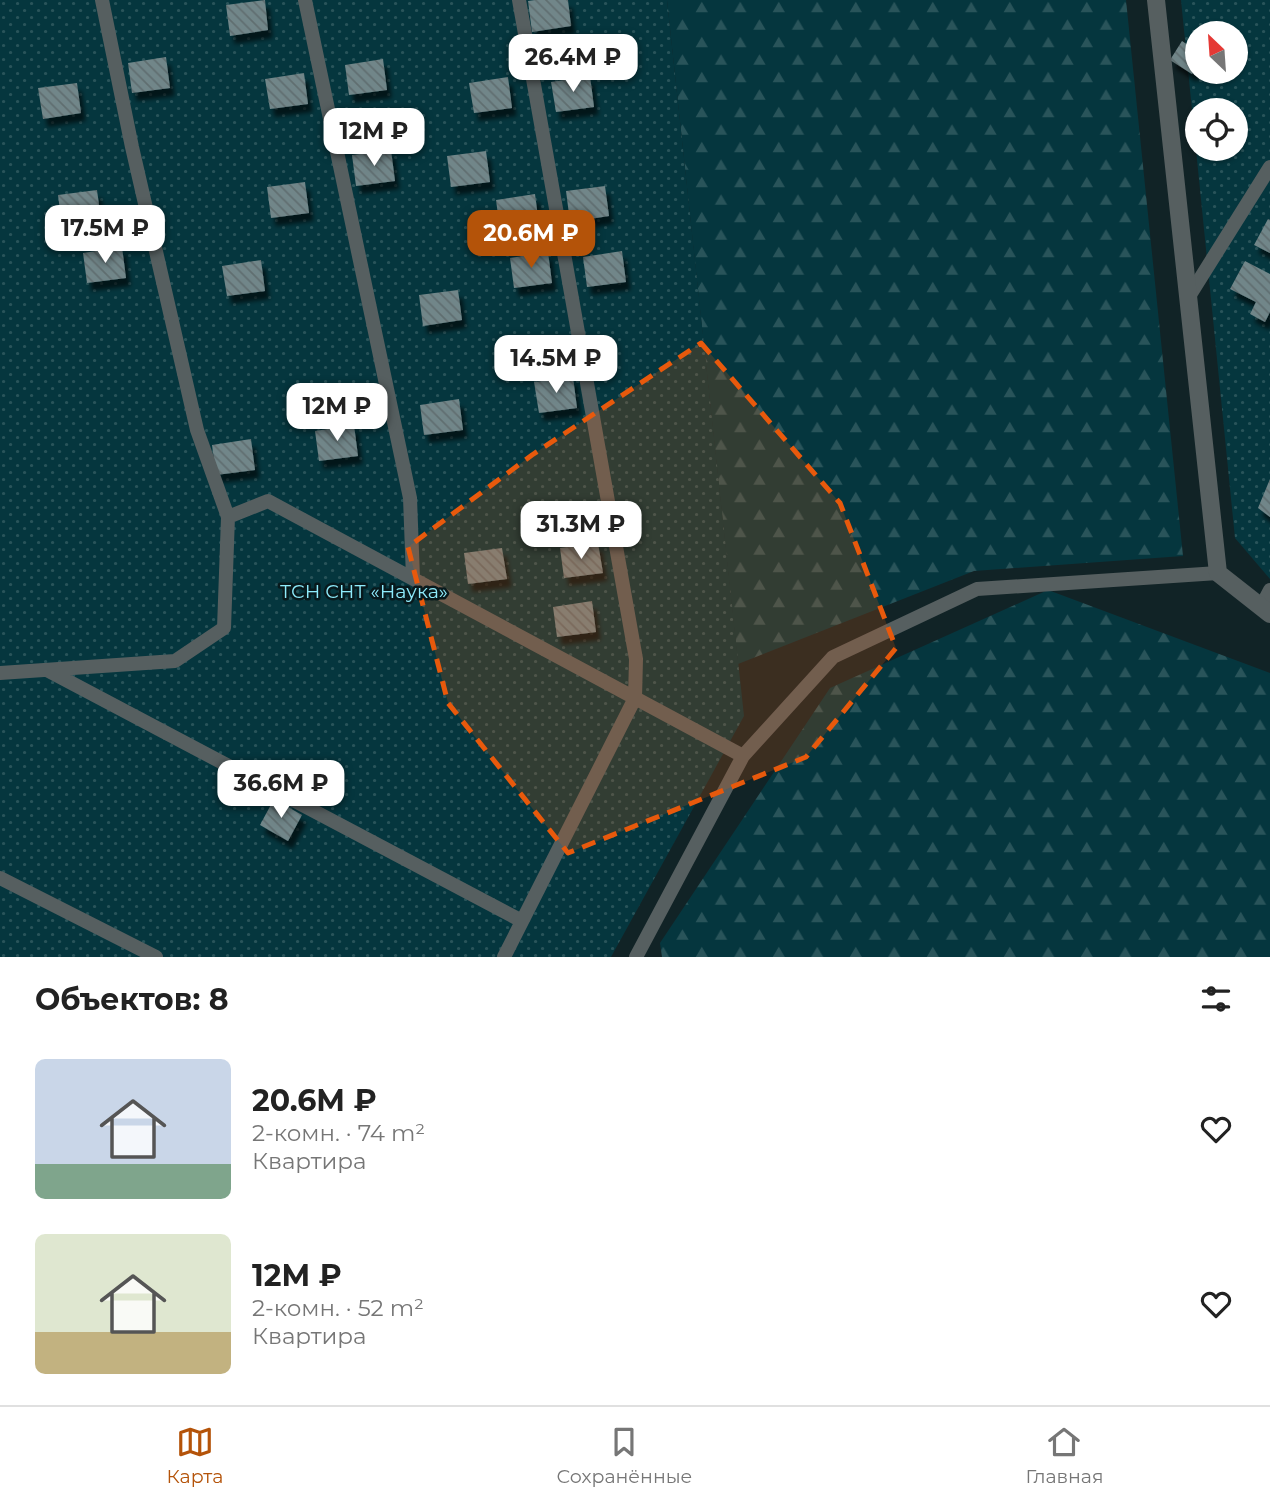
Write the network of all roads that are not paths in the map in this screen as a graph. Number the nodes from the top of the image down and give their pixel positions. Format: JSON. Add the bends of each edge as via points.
{"nodes":[{"id":1,"x":102,"y":0,"type":"edge"},
{"id":2,"x":304,"y":0,"type":"edge"},
{"id":3,"x":519,"y":0,"type":"edge"},
{"id":4,"x":1156,"y":0,"type":"edge"},
{"id":5,"x":1270,"y":167,"type":"edge"},
{"id":6,"x":1188,"y":298,"type":"junction"},
{"id":7,"x":228,"y":517,"type":"junction"},
{"id":8,"x":1218,"y":573,"type":"junction"},
{"id":9,"x":413,"y":578,"type":"junction"},
{"id":10,"x":1270,"y":590,"type":"edge"},
{"id":11,"x":1265,"y":611,"type":"edge"},
{"id":12,"x":47,"y":670,"type":"junction"},
{"id":13,"x":0,"y":674,"type":"edge"},
{"id":14,"x":635,"y":698,"type":"junction"},
{"id":15,"x":743,"y":756,"type":"junction"},
{"id":16,"x":0,"y":878,"type":"edge"},
{"id":17,"x":523,"y":921,"type":"junction"},
{"id":18,"x":156,"y":957,"type":"edge"},
{"id":19,"x":504,"y":957,"type":"edge"},
{"id":20,"x":636,"y":957,"type":"edge"}],
"edges":[{"from":1,"to":7,"type":"lane","via":[[197,430]]},
{"from":2,"to":9,"type":"lane","via":[[410,498]]},
{"from":3,"to":14,"type":"lane","via":[[633,646]]},
{"from":4,"to":6,"type":"street"},
{"from":5,"to":6,"type":"lane"},
{"from":6,"to":8,"type":"street"},
{"from":7,"to":9,"type":"lane","via":[[268,501]]},
{"from":7,"to":12,"type":"lane","via":[[224,628],[175,661]]},
{"from":8,"to":11,"type":"street"},
{"from":8,"to":15,"type":"lane","via":[[977,589],[833,657]]},
{"from":9,"to":14,"type":"lane"},
{"from":10,"to":11,"type":"lane"},
{"from":12,"to":13,"type":"lane"},
{"from":12,"to":17,"type":"lane"},
{"from":14,"to":15,"type":"lane"},
{"from":14,"to":17,"type":"lane"},
{"from":15,"to":20,"type":"lane"},
{"from":16,"to":18,"type":"lane"},
{"from":17,"to":19,"type":"lane"}]}
